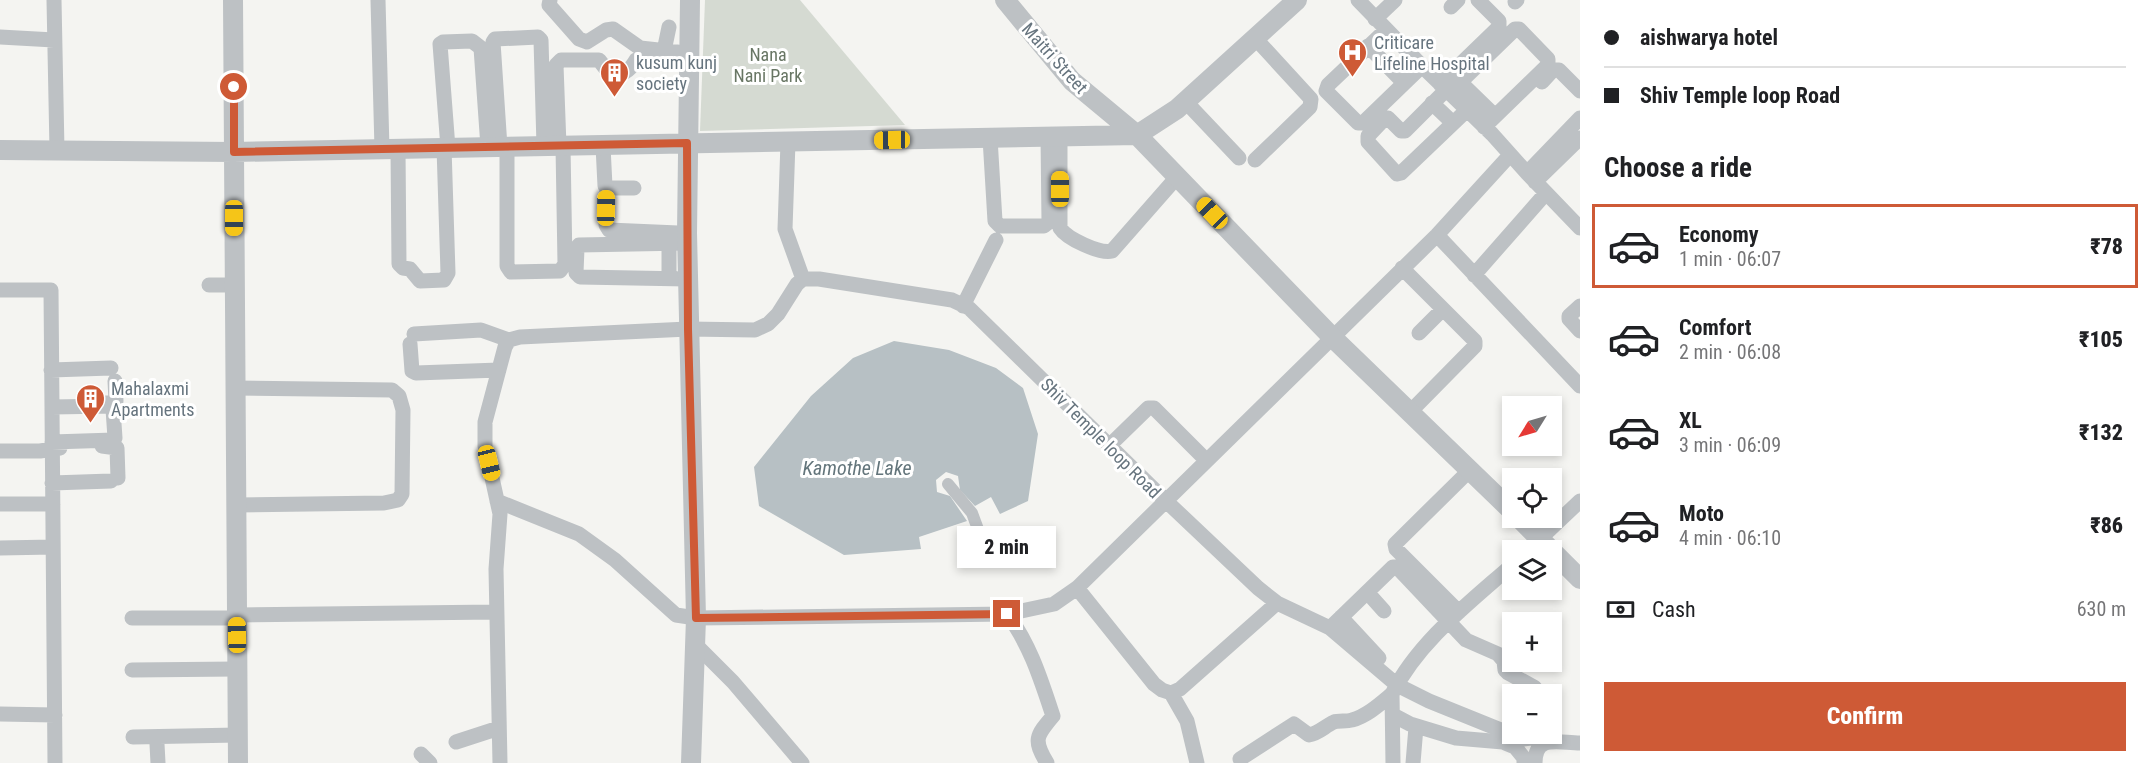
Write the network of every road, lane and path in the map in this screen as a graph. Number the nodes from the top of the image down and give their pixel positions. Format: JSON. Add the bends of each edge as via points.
{"nodes":[{"id":1,"x":54,"y":0,"type":"edge"},
{"id":2,"x":233,"y":0,"type":"edge"},
{"id":3,"x":378,"y":0,"type":"edge"},
{"id":4,"x":550,"y":0,"type":"edge"},
{"id":5,"x":690,"y":0,"type":"edge"},
{"id":6,"x":1005,"y":0,"type":"edge"},
{"id":7,"x":1297,"y":0,"type":"edge"},
{"id":8,"x":1358,"y":0,"type":"edge"},
{"id":9,"x":1395,"y":0,"type":"edge"},
{"id":10,"x":1478,"y":0,"type":"edge"},
{"id":11,"x":1381,"y":25,"type":"junction"},
{"id":12,"x":669,"y":27,"type":"dead end"},
{"id":13,"x":0,"y":37,"type":"edge"},
{"id":14,"x":1255,"y":38,"type":"junction"},
{"id":15,"x":54,"y":40,"type":"junction"},
{"id":16,"x":1368,"y":46,"type":"junction"},
{"id":17,"x":664,"y":51,"type":"junction"},
{"id":18,"x":688,"y":58,"type":"junction"},
{"id":19,"x":1422,"y":66,"type":"junction"},
{"id":20,"x":1404,"y":83,"type":"junction"},
{"id":21,"x":1449,"y":87,"type":"junction"},
{"id":22,"x":1580,"y":90,"type":"edge"},
{"id":23,"x":1185,"y":101,"type":"junction"},
{"id":24,"x":1432,"y":103,"type":"junction"},
{"id":25,"x":1467,"y":110,"type":"junction"},
{"id":26,"x":1580,"y":118,"type":"edge"},
{"id":27,"x":1453,"y":123,"type":"junction"},
{"id":28,"x":1490,"y":126,"type":"junction"},
{"id":29,"x":1137,"y":135,"type":"junction"},
{"id":30,"x":1054,"y":136,"type":"junction"},
{"id":31,"x":990,"y":138,"type":"junction"},
{"id":32,"x":1580,"y":138,"type":"edge"},
{"id":33,"x":788,"y":142,"type":"junction"},
{"id":34,"x":687,"y":143,"type":"junction"},
{"id":35,"x":555,"y":146,"type":"junction"},
{"id":36,"x":603,"y":146,"type":"junction"},
{"id":37,"x":498,"y":147,"type":"junction"},
{"id":38,"x":446,"y":148,"type":"junction"},
{"id":39,"x":390,"y":149,"type":"junction"},
{"id":40,"x":0,"y":150,"type":"edge"},
{"id":41,"x":57,"y":150,"type":"junction"},
{"id":42,"x":234,"y":152,"type":"junction"},
{"id":43,"x":1510,"y":155,"type":"junction"},
{"id":44,"x":1177,"y":177,"type":"junction"},
{"id":45,"x":1531,"y":178,"type":"junction"},
{"id":46,"x":605,"y":186,"type":"dead end"},
{"id":47,"x":634,"y":188,"type":"dead end"},
{"id":48,"x":1546,"y":193,"type":"junction"},
{"id":49,"x":1580,"y":228,"type":"edge"},
{"id":50,"x":1437,"y":235,"type":"junction"},
{"id":51,"x":681,"y":239,"type":"junction"},
{"id":52,"x":996,"y":240,"type":"dead end"},
{"id":53,"x":1402,"y":268,"type":"junction"},
{"id":54,"x":1474,"y":275,"type":"junction"},
{"id":55,"x":678,"y":278,"type":"junction"},
{"id":56,"x":803,"y":279,"type":"junction"},
{"id":57,"x":209,"y":285,"type":"dead end"},
{"id":58,"x":235,"y":285,"type":"junction"},
{"id":59,"x":0,"y":290,"type":"edge"},
{"id":60,"x":963,"y":306,"type":"junction"},
{"id":61,"x":1580,"y":306,"type":"edge"},
{"id":62,"x":1443,"y":309,"type":"junction"},
{"id":63,"x":688,"y":329,"type":"junction"},
{"id":64,"x":1580,"y":331,"type":"edge"},
{"id":65,"x":1419,"y":333,"type":"dead end"},
{"id":66,"x":1332,"y":337,"type":"junction"},
{"id":67,"x":509,"y":340,"type":"junction"},
{"id":68,"x":51,"y":370,"type":"junction"},
{"id":69,"x":499,"y":370,"type":"junction"},
{"id":70,"x":1580,"y":386,"type":"edge"},
{"id":71,"x":236,"y":388,"type":"junction"},
{"id":72,"x":52,"y":405,"type":"junction"},
{"id":73,"x":1410,"y":412,"type":"junction"},
{"id":74,"x":52,"y":445,"type":"junction"},
{"id":75,"x":1110,"y":445,"type":"junction"},
{"id":76,"x":0,"y":451,"type":"edge"},
{"id":77,"x":1206,"y":460,"type":"junction"},
{"id":78,"x":1469,"y":471,"type":"junction"},
{"id":79,"x":948,"y":484,"type":"dead end"},
{"id":80,"x":53,"y":495,"type":"junction"},
{"id":81,"x":0,"y":499,"type":"edge"},
{"id":82,"x":1165,"y":500,"type":"junction"},
{"id":83,"x":497,"y":501,"type":"junction"},
{"id":84,"x":1580,"y":501,"type":"edge"},
{"id":85,"x":1502,"y":502,"type":"edge"},
{"id":86,"x":0,"y":504,"type":"edge"},
{"id":87,"x":236,"y":505,"type":"junction"},
{"id":88,"x":980,"y":531,"type":"dead end"},
{"id":89,"x":1538,"y":540,"type":"edge"},
{"id":90,"x":53,"y":547,"type":"junction"},
{"id":91,"x":0,"y":548,"type":"edge"},
{"id":92,"x":1562,"y":565,"type":"edge"},
{"id":93,"x":1502,"y":574,"type":"edge"},
{"id":94,"x":1580,"y":579,"type":"edge"},
{"id":95,"x":1077,"y":588,"type":"junction"},
{"id":96,"x":1367,"y":592,"type":"junction"},
{"id":97,"x":1277,"y":603,"type":"junction"},
{"id":98,"x":1384,"y":611,"type":"dead end"},
{"id":99,"x":496,"y":612,"type":"junction"},
{"id":100,"x":1007,"y":614,"type":"junction"},
{"id":101,"x":237,"y":617,"type":"junction"},
{"id":102,"x":1454,"y":617,"type":"junction"},
{"id":103,"x":132,"y":618,"type":"dead end"},
{"id":104,"x":696,"y":618,"type":"junction"},
{"id":105,"x":1335,"y":622,"type":"junction"},
{"id":106,"x":695,"y":644,"type":"junction"},
{"id":107,"x":1379,"y":658,"type":"dead end"},
{"id":108,"x":237,"y":672,"type":"junction"},
{"id":109,"x":134,"y":673,"type":"dead end"},
{"id":110,"x":1528,"y":684,"type":"edge"},
{"id":111,"x":1394,"y":690,"type":"junction"},
{"id":112,"x":1171,"y":693,"type":"junction"},
{"id":113,"x":0,"y":714,"type":"edge"},
{"id":114,"x":55,"y":715,"type":"junction"},
{"id":115,"x":1393,"y":715,"type":"junction"},
{"id":116,"x":1416,"y":726,"type":"junction"},
{"id":117,"x":499,"y":728,"type":"junction"},
{"id":118,"x":1502,"y":731,"type":"edge"},
{"id":119,"x":238,"y":739,"type":"junction"},
{"id":120,"x":456,"y":742,"type":"dead end"},
{"id":121,"x":1580,"y":743,"type":"edge"},
{"id":122,"x":157,"y":744,"type":"junction"},
{"id":123,"x":1240,"y":759,"type":"dead end"},
{"id":124,"x":55,"y":763,"type":"edge"},
{"id":125,"x":158,"y":763,"type":"edge"},
{"id":126,"x":238,"y":763,"type":"edge"},
{"id":127,"x":500,"y":763,"type":"edge"},
{"id":128,"x":691,"y":763,"type":"edge"},
{"id":129,"x":802,"y":763,"type":"edge"},
{"id":130,"x":1047,"y":763,"type":"edge"},
{"id":131,"x":1197,"y":763,"type":"edge"},
{"id":132,"x":1393,"y":763,"type":"edge"},
{"id":133,"x":1413,"y":763,"type":"edge"},
{"id":134,"x":1524,"y":763,"type":"edge"},
{"id":135,"x":1535,"y":763,"type":"edge"}],
"edges":[{"from":1,"to":15,"type":"street"},
{"from":2,"to":42,"type":"street"},
{"from":3,"to":39,"type":"street"},
{"from":4,"to":17,"type":"street","via":[[549,5],[579,39],[587,42],[613,28],[640,48]]},
{"from":5,"to":18,"type":"street"},
{"from":6,"to":29,"type":"street","name":"Maitri Street","via":[[1072,81]]},
{"from":7,"to":14,"type":"street"},
{"from":8,"to":11,"type":"street"},
{"from":9,"to":11,"type":"street"},
{"from":10,"to":21,"type":"street","via":[[1499,21],[1499,27]]},
{"from":11,"to":16,"type":"street"},
{"from":11,"to":19,"type":"street"},
{"from":12,"to":17,"type":"street"},
{"from":13,"to":15,"type":"street"},
{"from":14,"to":23,"type":"street"},
{"from":14,"to":23,"type":"street","via":[[1311,99],[1310,107],[1247,159]]},
{"from":15,"to":41,"type":"street"},
{"from":16,"to":20,"type":"street"},
{"from":16,"to":20,"type":"street","via":[[1326,91],[1358,123],[1363,123]]},
{"from":17,"to":18,"type":"street"},
{"from":18,"to":34,"type":"street"},
{"from":18,"to":35,"type":"street","via":[[636,60],[618,75],[610,74],[599,60],[561,60],[556,65]]},
{"from":19,"to":20,"type":"street"},
{"from":19,"to":21,"type":"street"},
{"from":21,"to":24,"type":"street"},
{"from":21,"to":25,"type":"street"},
{"from":21,"to":28,"type":"street"},
{"from":21,"to":28,"type":"street","via":[[1520,29],[1548,59],[1548,65]]},
{"from":22,"to":28,"type":"street","via":[[1559,70],[1553,70]]},
{"from":23,"to":29,"type":"street"},
{"from":24,"to":27,"type":"street"},
{"from":24,"to":27,"type":"street","via":[[1405,131],[1385,118],[1368,136],[1368,142],[1397,174]]},
{"from":25,"to":27,"type":"street"},
{"from":25,"to":28,"type":"street"},
{"from":26,"to":45,"type":"street"},
{"from":28,"to":43,"type":"street"},
{"from":29,"to":30,"type":"street"},
{"from":29,"to":44,"type":"street","name":"Maitri Street"},
{"from":30,"to":31,"type":"street"},
{"from":30,"to":31,"type":"street","via":[[1049,222],[1044,226],[1000,226],[995,221]]},
{"from":30,"to":44,"type":"street","via":[[1060,228],[1104,253],[1112,251]]},
{"from":31,"to":33,"type":"street"},
{"from":32,"to":45,"type":"street"},
{"from":33,"to":34,"type":"street"},
{"from":33,"to":56,"type":"street","via":[[785,229]]},
{"from":34,"to":36,"type":"street"},
{"from":34,"to":51,"type":"street"},
{"from":35,"to":36,"type":"street"},
{"from":35,"to":37,"type":"street"},
{"from":35,"to":37,"type":"street","via":[[541,40],[537,37],[493,42]]},
{"from":35,"to":37,"type":"street","via":[[565,264],[560,271],[511,272],[507,266]]},
{"from":36,"to":46,"type":"street"},
{"from":37,"to":38,"type":"street"},
{"from":37,"to":38,"type":"street","via":[[481,48],[472,41],[440,44]]},
{"from":38,"to":39,"type":"street"},
{"from":38,"to":39,"type":"street","via":[[448,273],[444,280],[420,280],[399,264]]},
{"from":39,"to":42,"type":"street"},
{"from":40,"to":41,"type":"street"},
{"from":41,"to":42,"type":"street"},
{"from":42,"to":58,"type":"street"},
{"from":43,"to":45,"type":"street"},
{"from":43,"to":50,"type":"street"},
{"from":44,"to":66,"type":"street","name":"Maitri Street"},
{"from":45,"to":48,"type":"street"},
{"from":47,"to":51,"type":"street","via":[[607,191],[609,230]]},
{"from":48,"to":49,"type":"street"},
{"from":48,"to":54,"type":"street"},
{"from":50,"to":53,"type":"street"},
{"from":50,"to":54,"type":"street"},
{"from":51,"to":55,"type":"street"},
{"from":51,"to":55,"type":"street","via":[[577,248],[576,273],[580,277]]},
{"from":52,"to":60,"type":"street"},
{"from":53,"to":62,"type":"street"},
{"from":53,"to":66,"type":"street"},
{"from":54,"to":70,"type":"street"},
{"from":55,"to":63,"type":"street"},
{"from":56,"to":60,"type":"street","name":"Shiv Temple loop Road","via":[[952,300]]},
{"from":56,"to":63,"type":"street","via":[[778,314],[755,330]]},
{"from":57,"to":58,"type":"street"},
{"from":58,"to":71,"type":"street"},
{"from":59,"to":68,"type":"street","via":[[51,290]]},
{"from":60,"to":75,"type":"street","name":"Shiv Temple loop Road"},
{"from":61,"to":64,"type":"street","via":[[1569,319]]},
{"from":62,"to":65,"type":"street"},
{"from":62,"to":73,"type":"street","via":[[1475,341],[1475,346]]},
{"from":63,"to":67,"type":"street"},
{"from":63,"to":104,"type":"street"},
{"from":66,"to":73,"type":"street","name":"Maitri Street"},
{"from":66,"to":77,"type":"street"},
{"from":67,"to":69,"type":"street"},
{"from":67,"to":69,"type":"street","via":[[480,330],[412,339],[412,371],[416,373]]},
{"from":68,"to":72,"type":"street"},
{"from":68,"to":72,"type":"street","via":[[113,375],[116,400]]},
{"from":69,"to":83,"type":"street","via":[[485,422],[485,446]]},
{"from":71,"to":87,"type":"street"},
{"from":71,"to":87,"type":"street","via":[[392,390],[399,396],[403,410],[402,494],[398,500]]},
{"from":72,"to":74,"type":"street"},
{"from":72,"to":74,"type":"street","via":[[111,406],[116,438]]},
{"from":73,"to":78,"type":"street","name":"Maitri Street"},
{"from":74,"to":76,"type":"street"},
{"from":74,"to":80,"type":"street"},
{"from":74,"to":80,"type":"street","via":[[116,446],[115,479]]},
{"from":75,"to":77,"type":"street","via":[[1148,408],[1154,408]]},
{"from":75,"to":82,"type":"street","name":"Shiv Temple loop Road"},
{"from":77,"to":82,"type":"street"},
{"from":78,"to":85,"type":"street","name":"Maitri Street"},
{"from":78,"to":102,"type":"street","via":[[1395,544]]},
{"from":79,"to":88,"type":"street","via":[[972,513]]},
{"from":80,"to":81,"type":"street"},
{"from":80,"to":86,"type":"street"},
{"from":80,"to":90,"type":"street"},
{"from":82,"to":95,"type":"street","name":"Shiv Temple loop Road"},
{"from":82,"to":97,"type":"street"},
{"from":83,"to":99,"type":"street","via":[[500,514]]},
{"from":83,"to":104,"type":"street","via":[[579,534],[615,560],[676,615]]},
{"from":84,"to":89,"type":"street"},
{"from":87,"to":101,"type":"street"},
{"from":90,"to":91,"type":"street"},
{"from":90,"to":114,"type":"street"},
{"from":92,"to":94,"type":"street"},
{"from":93,"to":102,"type":"street"},
{"from":95,"to":100,"type":"street","name":"Shiv Temple loop Road","via":[[1054,604]]},
{"from":95,"to":112,"type":"street","via":[[1154,684]]},
{"from":96,"to":98,"type":"street"},
{"from":96,"to":102,"type":"street","via":[[1397,567]]},
{"from":96,"to":105,"type":"street"},
{"from":97,"to":105,"type":"street"},
{"from":97,"to":112,"type":"street"},
{"from":99,"to":101,"type":"street"},
{"from":99,"to":117,"type":"street"},
{"from":100,"to":104,"type":"street","name":"Shiv Temple loop Road"},
{"from":100,"to":130,"type":"street","via":[[1034,660],[1053,716],[1038,734],[1037,748]]},
{"from":101,"to":103,"type":"street"},
{"from":101,"to":108,"type":"street"},
{"from":102,"to":110,"type":"street","via":[[1466,640],[1498,654],[1508,673]]},
{"from":102,"to":111,"type":"street"},
{"from":104,"to":106,"type":"street"},
{"from":105,"to":107,"type":"street"},
{"from":105,"to":111,"type":"street"},
{"from":106,"to":128,"type":"street"},
{"from":106,"to":129,"type":"street"},
{"from":108,"to":109,"type":"street"},
{"from":108,"to":119,"type":"street"},
{"from":111,"to":115,"type":"street"},
{"from":111,"to":118,"type":"street"},
{"from":111,"to":123,"type":"street","via":[[1355,720],[1336,721],[1309,735],[1294,724]]},
{"from":112,"to":131,"type":"street","via":[[1187,721]]},
{"from":113,"to":114,"type":"street"},
{"from":114,"to":124,"type":"street"},
{"from":115,"to":116,"type":"street"},
{"from":115,"to":132,"type":"street"},
{"from":116,"to":133,"type":"street"},
{"from":116,"to":134,"type":"street","via":[[1456,738],[1503,742],[1515,747]]},
{"from":117,"to":120,"type":"street"},
{"from":117,"to":127,"type":"street"},
{"from":119,"to":122,"type":"street"},
{"from":119,"to":122,"type":"street","via":[[133,740]]},
{"from":119,"to":126,"type":"street"},
{"from":121,"to":135,"type":"street","via":[[1544,743],[1537,747]]},
{"from":122,"to":125,"type":"street"}]}
